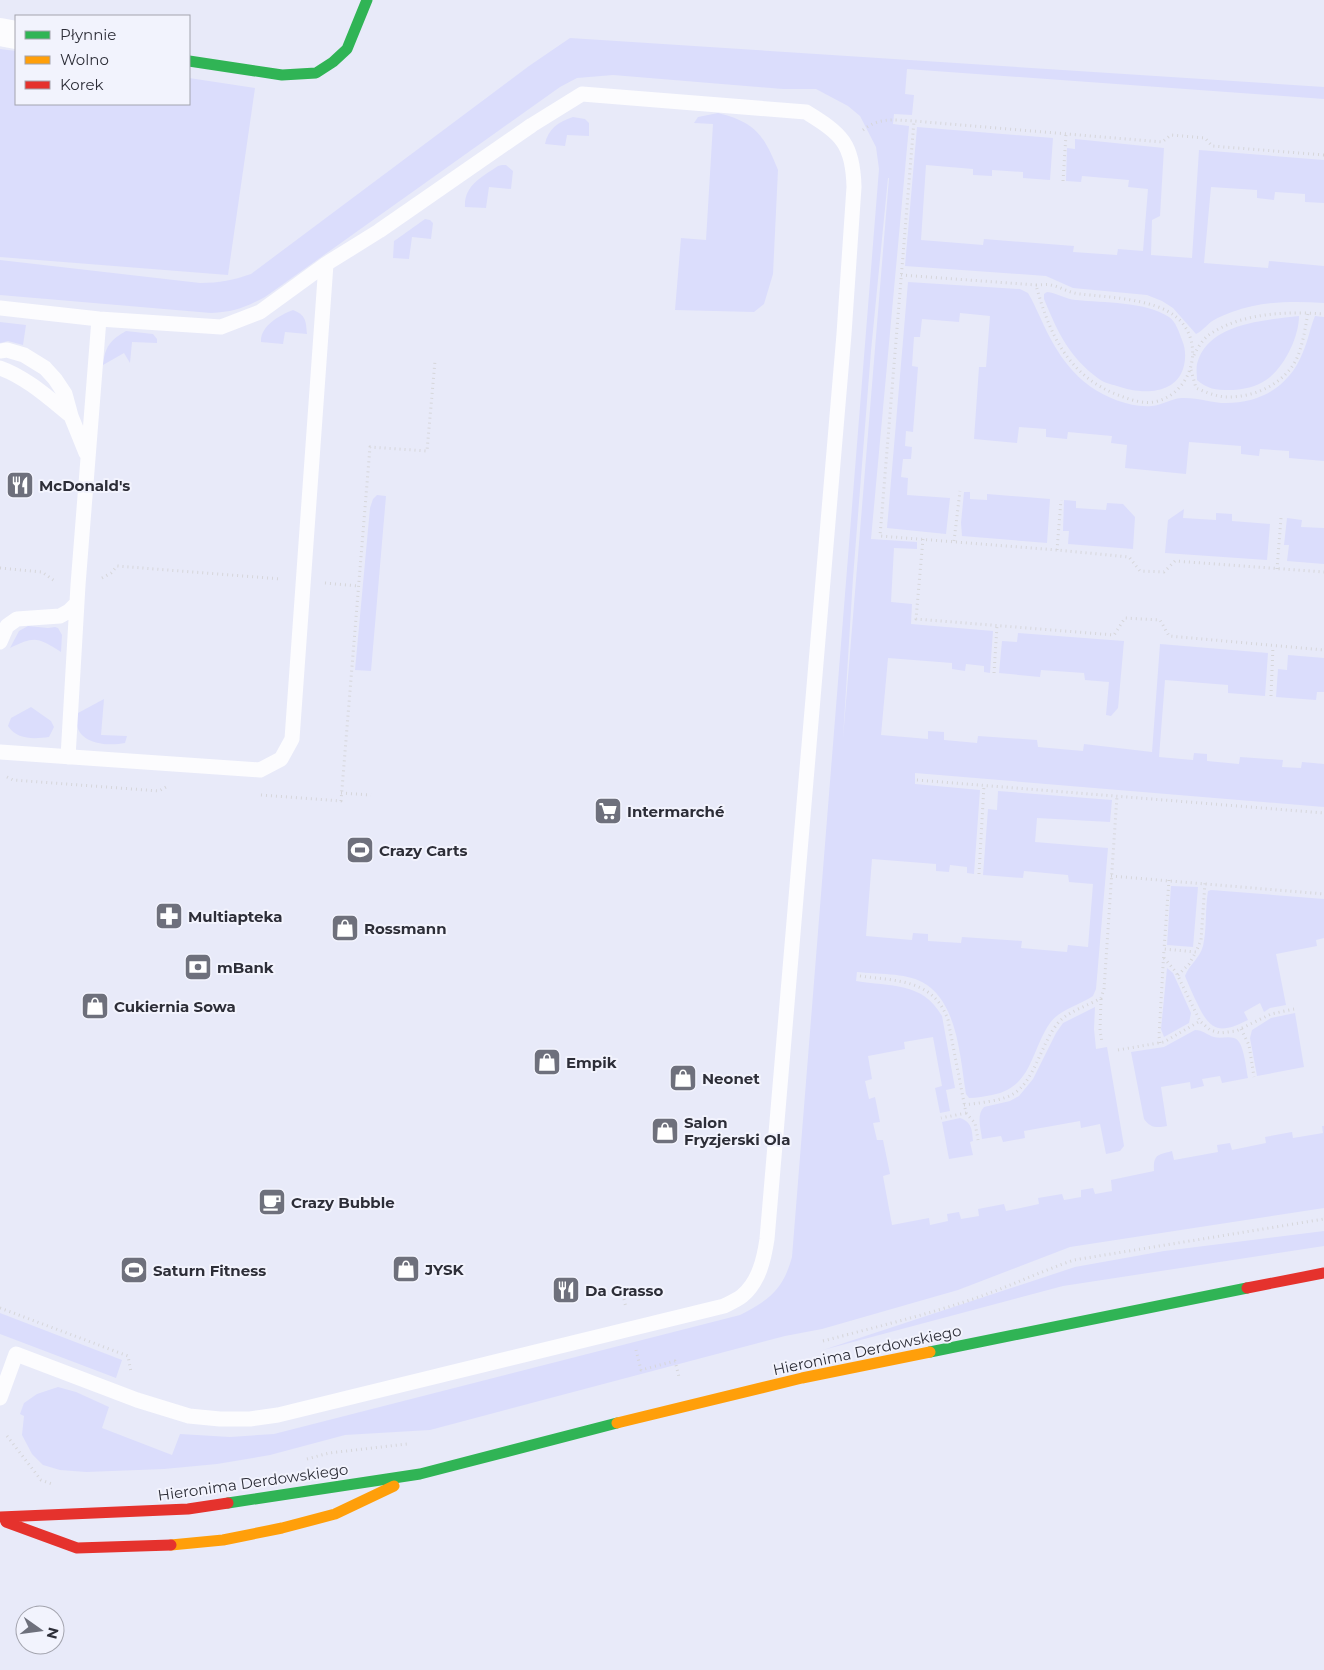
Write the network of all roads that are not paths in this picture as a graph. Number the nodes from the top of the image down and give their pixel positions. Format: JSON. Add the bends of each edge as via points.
{"nodes":[{"id":1,"x":367,"y":0,"type":"edge"},
{"id":2,"x":0,"y":32,"type":"edge"},
{"id":3,"x":15,"y":34,"type":"edge"},
{"id":4,"x":190,"y":61,"type":"edge"},
{"id":5,"x":326,"y":264,"type":"junction"},
{"id":6,"x":0,"y":308,"type":"edge"},
{"id":7,"x":99,"y":319,"type":"junction"},
{"id":8,"x":0,"y":351,"type":"edge"},
{"id":9,"x":0,"y":368,"type":"edge"},
{"id":10,"x":71,"y":416,"type":"junction"},
{"id":11,"x":88,"y":457,"type":"junction"},
{"id":12,"x":77,"y":603,"type":"junction"},
{"id":13,"x":0,"y":615,"type":"edge"},
{"id":14,"x":26,"y":617,"type":"junction"},
{"id":15,"x":0,"y":642,"type":"edge"},
{"id":16,"x":0,"y":752,"type":"edge"},
{"id":17,"x":68,"y":757,"type":"junction"},
{"id":18,"x":1324,"y":1273,"type":"edge"},
{"id":19,"x":0,"y":1398,"type":"edge"},
{"id":20,"x":420,"y":1474,"type":"junction"},
{"id":21,"x":0,"y":1518,"type":"edge"}],
"edges":[{"from":1,"to":4,"type":"main road","via":[[347,49],[316,73],[282,75]]},
{"from":2,"to":3,"type":"street"},
{"from":5,"to":7,"type":"lane","via":[[260,312],[221,327]]},
{"from":5,"to":17,"type":"lane","via":[[292,739],[281,760],[260,770]]},
{"from":5,"to":19,"type":"lane","via":[[582,94],[806,112],[840,136],[849,152],[854,187],[845,324],[767,1239],[760,1271],[742,1296],[724,1306],[278,1415],[243,1419],[188,1416],[16,1354]]},
{"from":6,"to":7,"type":"lane"},
{"from":7,"to":11,"type":"lane"},
{"from":8,"to":10,"type":"lane","via":[[24,355],[44,368],[65,394]]},
{"from":9,"to":10,"type":"lane","via":[[26,382]]},
{"from":10,"to":11,"type":"lane"},
{"from":11,"to":12,"type":"lane"},
{"from":12,"to":14,"type":"lane","via":[[60,616]]},
{"from":12,"to":17,"type":"lane"},
{"from":13,"to":14,"type":"lane"},
{"from":14,"to":15,"type":"lane","via":[[7,626]]},
{"from":16,"to":17,"type":"lane"},
{"from":18,"to":20,"type":"main road","name":"Hieronima Derdowskiego","via":[[1157,1304],[802,1378]]},
{"from":20,"to":21,"type":"main road","name":"Hieronima Derdowskiego","via":[[188,1509]]},
{"from":20,"to":21,"type":"main road","name":"Hieronima Derdowskiego","via":[[335,1514],[233,1538],[172,1546],[78,1548]]}]}
